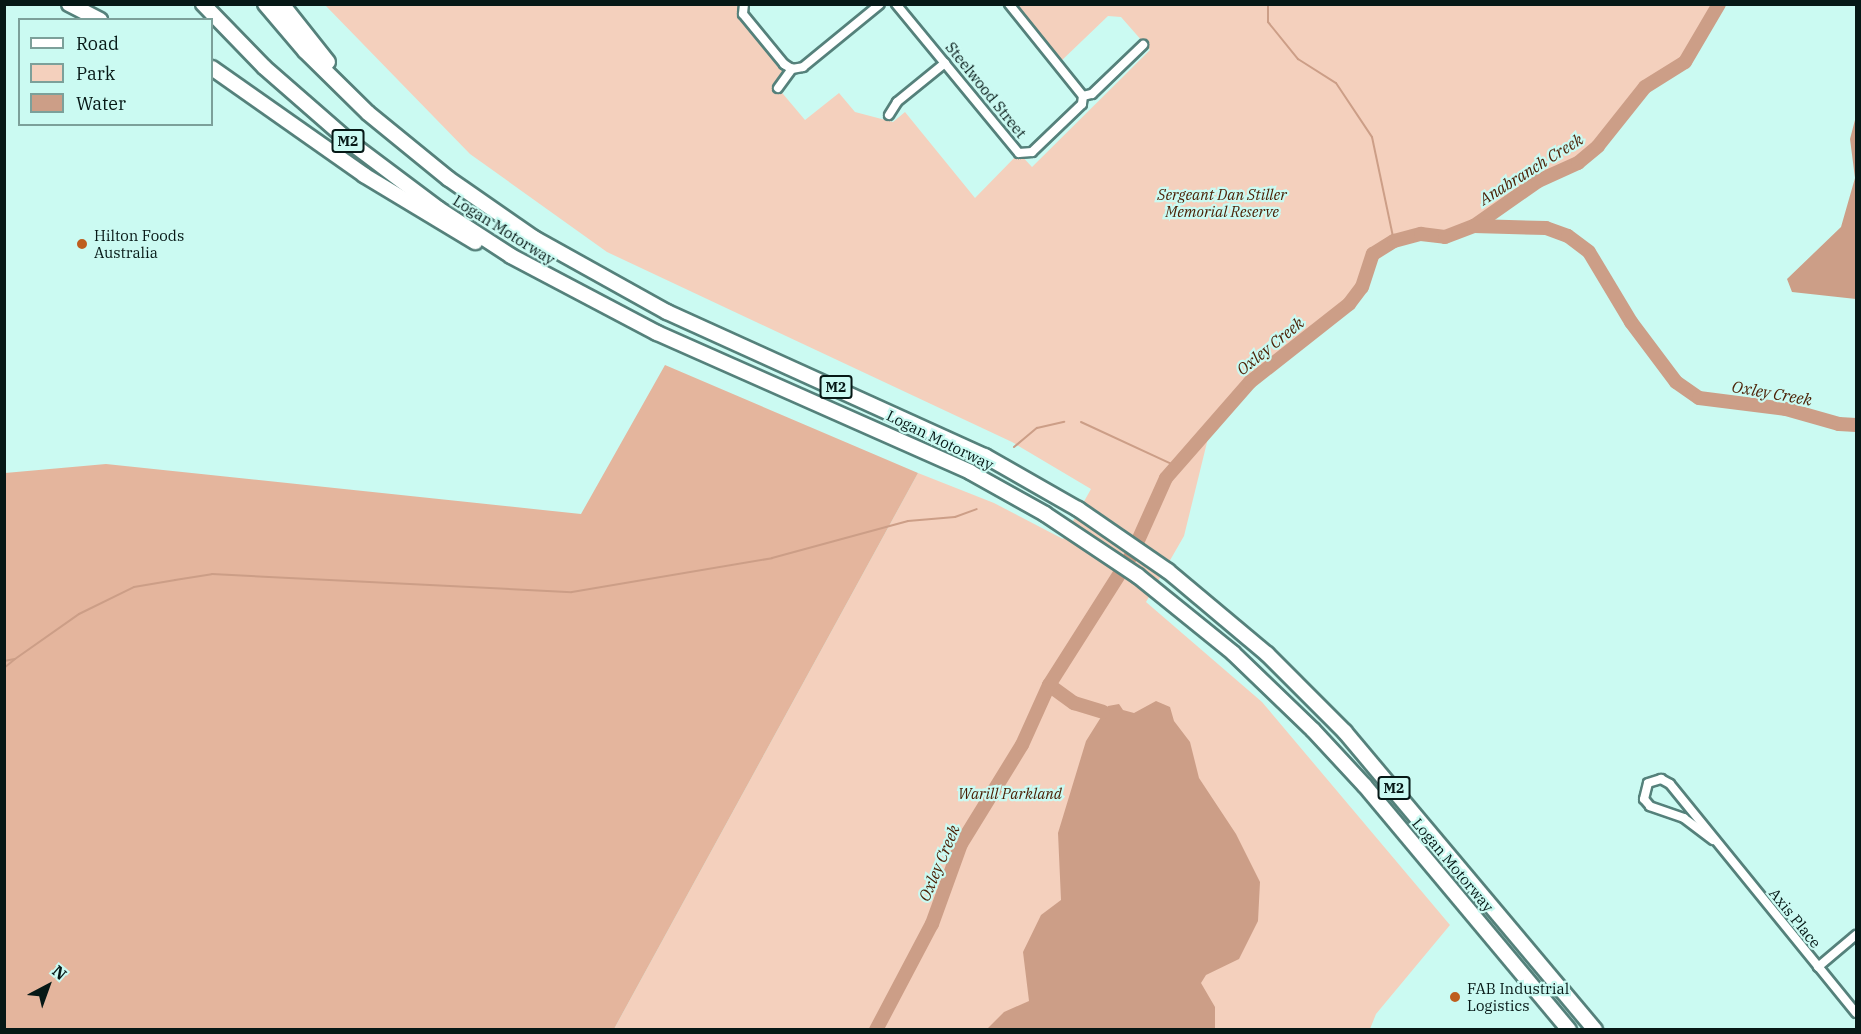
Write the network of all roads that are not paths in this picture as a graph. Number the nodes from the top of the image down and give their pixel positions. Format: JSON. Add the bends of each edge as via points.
{"nodes":[{"id":1,"x":69,"y":4,"type":"edge"},
{"id":2,"x":202,"y":4,"type":"edge"},
{"id":3,"x":265,"y":4,"type":"edge"},
{"id":4,"x":282,"y":4,"type":"edge"},
{"id":5,"x":744,"y":4,"type":"edge"},
{"id":6,"x":880,"y":4,"type":"edge"},
{"id":7,"x":896,"y":4,"type":"edge"},
{"id":8,"x":1010,"y":4,"type":"edge"},
{"id":9,"x":96,"y":18,"type":"edge"},
{"id":10,"x":1143,"y":45,"type":"dead end"},
{"id":11,"x":945,"y":63,"type":"junction"},
{"id":12,"x":213,"y":69,"type":"edge"},
{"id":13,"x":792,"y":69,"type":"junction"},
{"id":14,"x":778,"y":88,"type":"dead end"},
{"id":15,"x":1083,"y":96,"type":"junction"},
{"id":16,"x":889,"y":116,"type":"dead end"},
{"id":17,"x":422,"y":158,"type":"junction"},
{"id":18,"x":511,"y":256,"type":"junction"},
{"id":19,"x":1713,"y":840,"type":"junction"},
{"id":20,"x":1857,"y":935,"type":"edge"},
{"id":21,"x":1818,"y":967,"type":"junction"},
{"id":22,"x":1857,"y":1013,"type":"edge"},
{"id":23,"x":1569,"y":1029,"type":"edge"},
{"id":24,"x":1595,"y":1029,"type":"edge"}],
"edges":[{"from":1,"to":9,"type":"highway"},
{"from":2,"to":18,"type":"highway","name":"Logan Motorway","number":"M2","via":[[264,67],[351,143]]},
{"from":3,"to":17,"type":"highway","name":"Logan Motorway","number":"M2","via":[[345,92]]},
{"from":4,"to":17,"type":"highway","via":[[326,60],[410,140]]},
{"from":5,"to":13,"type":"street","via":[[743,14]]},
{"from":6,"to":13,"type":"street","via":[[803,67]]},
{"from":7,"to":11,"type":"street","name":"Steelwood Street"},
{"from":8,"to":15,"type":"street"},
{"from":10,"to":15,"type":"street","via":[[1092,94]]},
{"from":11,"to":15,"type":"street","name":"Steelwood Street","via":[[1019,153],[1032,152],[1082,104]]},
{"from":11,"to":16,"type":"street","via":[[897,102]]},
{"from":12,"to":18,"type":"highway","via":[[406,202],[494,253]]},
{"from":13,"to":14,"type":"street"},
{"from":17,"to":24,"type":"highway","name":"Logan Motorway","number":"M2","via":[[518,227],[627,292],[950,438],[1078,509],[1168,571],[1267,654],[1345,732]]},
{"from":18,"to":23,"type":"highway","name":"Logan Motorway","number":"M2","via":[[657,333],[970,472],[1066,527],[1155,589],[1233,653],[1321,738]]},
{"from":19,"to":19,"type":"street","name":"Axis Place","via":[[1684,818],[1650,806],[1644,799],[1648,783],[1661,779],[1670,784]]},
{"from":19,"to":21,"type":"street","name":"Axis Place"},
{"from":20,"to":21,"type":"street"},
{"from":21,"to":22,"type":"street","name":"Axis Place"}]}
